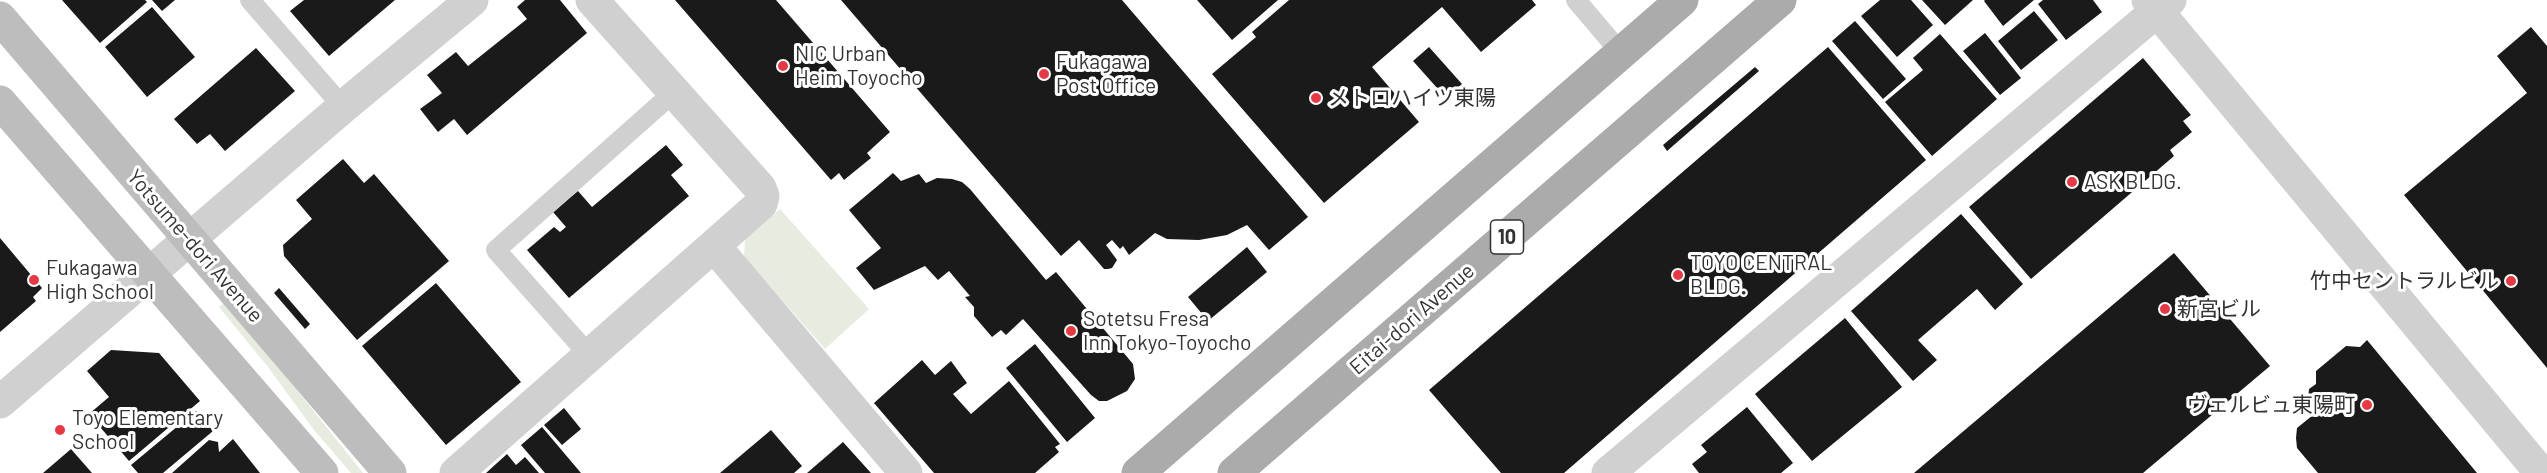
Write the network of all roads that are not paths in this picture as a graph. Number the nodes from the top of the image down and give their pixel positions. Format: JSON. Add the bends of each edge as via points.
{"nodes":[{"id":1,"x":250,"y":0,"type":"edge"},
{"id":2,"x":472,"y":0,"type":"edge"},
{"id":3,"x":592,"y":0,"type":"edge"},
{"id":4,"x":1576,"y":0,"type":"edge"},
{"id":5,"x":1682,"y":0,"type":"edge"},
{"id":6,"x":1780,"y":0,"type":"edge"},
{"id":7,"x":2158,"y":4,"type":"edge"},
{"id":8,"x":0,"y":18,"type":"edge"},
{"id":9,"x":1621,"y":53,"type":"junction"},
{"id":10,"x":673,"y":93,"type":"junction"},
{"id":11,"x":0,"y":102,"type":"edge"},
{"id":12,"x":343,"y":107,"type":"junction"},
{"id":13,"x":189,"y":238,"type":"junction"},
{"id":14,"x":715,"y":247,"type":"junction"},
{"id":15,"x":148,"y":273,"type":"junction"},
{"id":16,"x":590,"y":356,"type":"junction"},
{"id":17,"x":0,"y":402,"type":"edge"},
{"id":18,"x":322,"y":473,"type":"edge"},
{"id":19,"x":390,"y":473,"type":"edge"},
{"id":20,"x":456,"y":473,"type":"edge"},
{"id":21,"x":906,"y":473,"type":"edge"},
{"id":22,"x":1138,"y":473,"type":"edge"},
{"id":23,"x":1234,"y":473,"type":"edge"},
{"id":24,"x":1608,"y":473,"type":"edge"},
{"id":25,"x":2541,"y":473,"type":"edge"}],
"edges":[{"from":1,"to":12,"type":"lane"},
{"from":2,"to":12,"type":"street"},
{"from":3,"to":10,"type":"street"},
{"from":4,"to":9,"type":"lane"},
{"from":5,"to":9,"type":"main road"},
{"from":6,"to":23,"type":"main road","name":"Eitai-dori Avenue","number":"10"},
{"from":7,"to":24,"type":"street"},
{"from":7,"to":25,"type":"street"},
{"from":8,"to":13,"type":"main road","name":"Yotsume-dori Avenue"},
{"from":9,"to":22,"type":"main road"},
{"from":10,"to":14,"type":"street","via":[[760,188],[763,196],[755,212]]},
{"from":10,"to":16,"type":"lane","via":[[496,250]]},
{"from":11,"to":15,"type":"main road"},
{"from":12,"to":13,"type":"street"},
{"from":13,"to":15,"type":"street"},
{"from":13,"to":19,"type":"main road","name":"Yotsume-dori Avenue"},
{"from":14,"to":16,"type":"street"},
{"from":14,"to":21,"type":"street"},
{"from":15,"to":17,"type":"street"},
{"from":15,"to":18,"type":"main road"},
{"from":16,"to":20,"type":"street"}]}
